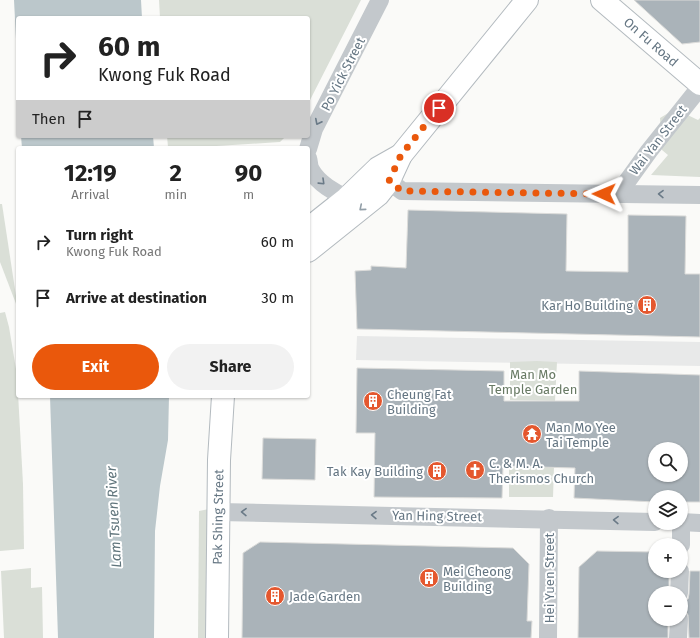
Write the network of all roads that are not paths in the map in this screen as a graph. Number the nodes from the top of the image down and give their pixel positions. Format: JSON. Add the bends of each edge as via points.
{"nodes":[{"id":1,"x":380,"y":0,"type":"edge"},
{"id":2,"x":527,"y":0,"type":"edge"},
{"id":3,"x":602,"y":0,"type":"edge"},
{"id":4,"x":700,"y":85,"type":"edge"},
{"id":5,"x":309,"y":146,"type":"edge"},
{"id":6,"x":310,"y":166,"type":"edge"},
{"id":7,"x":384,"y":174,"type":"junction"},
{"id":8,"x":618,"y":194,"type":"junction"},
{"id":9,"x":700,"y":195,"type":"edge"},
{"id":10,"x":347,"y":198,"type":"junction"},
{"id":11,"x":310,"y":227,"type":"edge"},
{"id":12,"x":310,"y":249,"type":"edge"},
{"id":13,"x":223,"y":398,"type":"edge"},
{"id":14,"x":219,"y":512,"type":"junction"},
{"id":15,"x":549,"y":518,"type":"junction"},
{"id":16,"x":648,"y":522,"type":"edge"},
{"id":17,"x":688,"y":522,"type":"edge"},
{"id":18,"x":700,"y":523,"type":"edge"},
{"id":19,"x":679,"y":626,"type":"edge"},
{"id":20,"x":217,"y":638,"type":"edge"},
{"id":21,"x":548,"y":638,"type":"edge"},
{"id":22,"x":678,"y":638,"type":"edge"}],
"edges":[{"from":1,"to":5,"type":"street","name":"Po Yick Street","one_way":true,"via":[[314,129]]},
{"from":2,"to":7,"type":"street"},
{"from":3,"to":4,"type":"street","name":"On Fu Road"},
{"from":4,"to":8,"type":"street","name":"Wai Yan Street"},
{"from":6,"to":10,"type":"street","one_way":true,"via":[[332,191]]},
{"from":7,"to":8,"type":"street","via":[[402,191]]},
{"from":7,"to":10,"type":"street"},
{"from":7,"to":12,"type":"street","one_way":true,"via":[[378,195]]},
{"from":9,"to":8,"type":"street","one_way":true},
{"from":10,"to":11,"type":"street"},
{"from":13,"to":14,"type":"street","name":"Pak Shing Street"},
{"from":15,"to":14,"type":"street","name":"Yan Hing Street","one_way":true},
{"from":14,"to":20,"type":"street","name":"Pak Shing Street"},
{"from":16,"to":15,"type":"street","name":"Yan Hing Street","one_way":true},
{"from":15,"to":21,"type":"street","name":"Hei Yuen Street"},
{"from":17,"to":18,"type":"street"},
{"from":19,"to":22,"type":"street"}]}
